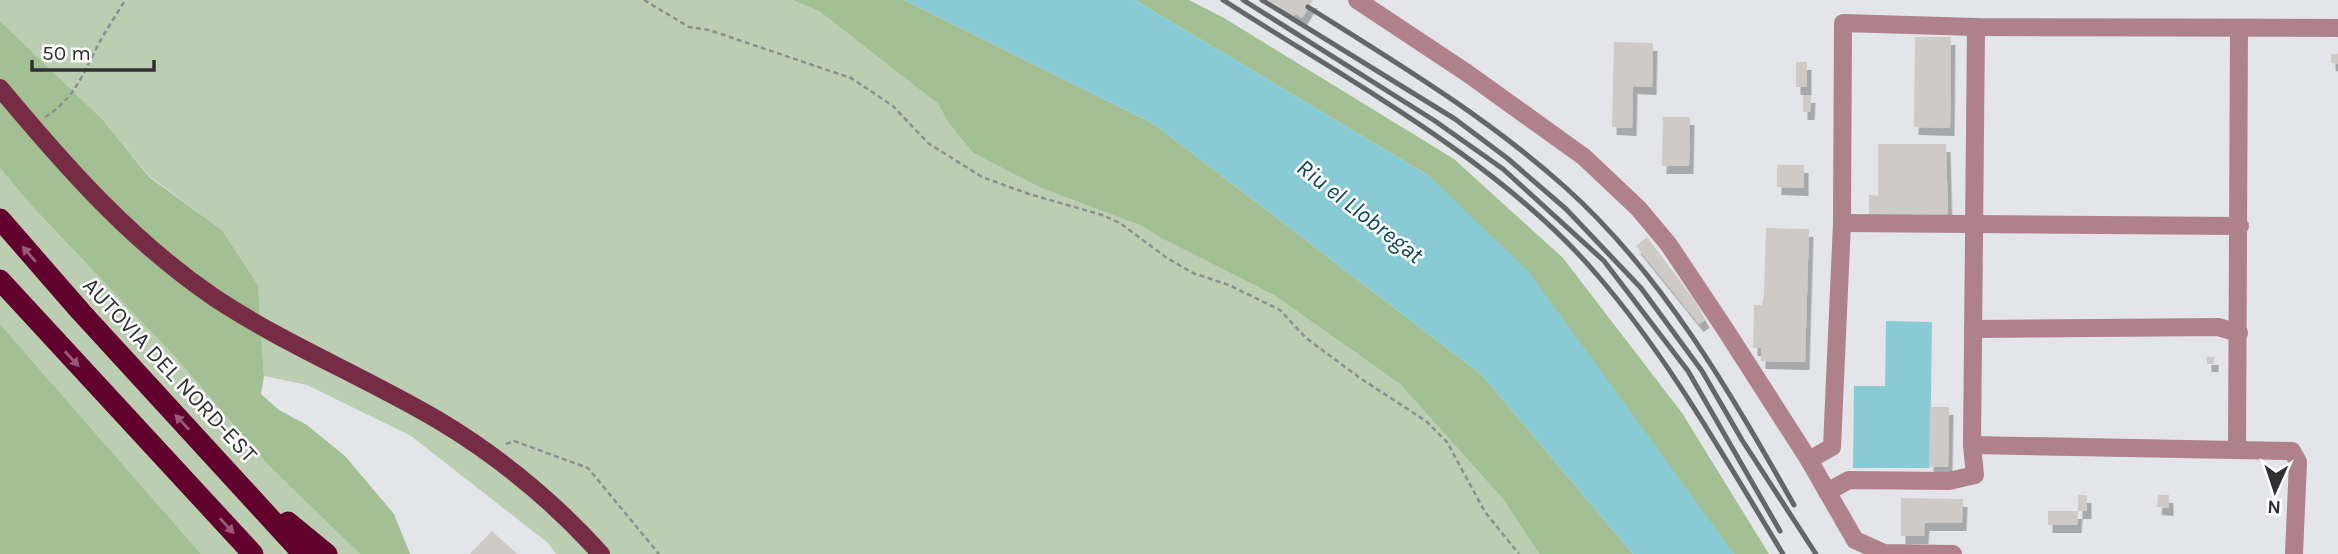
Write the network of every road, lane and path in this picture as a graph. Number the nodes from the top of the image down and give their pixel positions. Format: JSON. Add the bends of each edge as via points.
{"nodes":[{"id":1,"x":125,"y":0,"type":"edge"},
{"id":2,"x":644,"y":0,"type":"edge"},
{"id":3,"x":1357,"y":0,"type":"edge"},
{"id":4,"x":1976,"y":27,"type":"junction"},
{"id":5,"x":2239,"y":27,"type":"junction"},
{"id":6,"x":2338,"y":28,"type":"edge"},
{"id":7,"x":0,"y":88,"type":"edge"},
{"id":8,"x":32,"y":125,"type":"junction"},
{"id":9,"x":0,"y":219,"type":"edge"},
{"id":10,"x":1842,"y":223,"type":"junction"},
{"id":11,"x":1975,"y":224,"type":"junction"},
{"id":12,"x":2240,"y":226,"type":"junction"},
{"id":13,"x":0,"y":280,"type":"edge"},
{"id":14,"x":1973,"y":329,"type":"junction"},
{"id":15,"x":2239,"y":333,"type":"junction"},
{"id":16,"x":1972,"y":445,"type":"junction"},
{"id":17,"x":486,"y":450,"type":"junction"},
{"id":18,"x":2237,"y":450,"type":"junction"},
{"id":19,"x":1809,"y":460,"type":"junction"},
{"id":20,"x":228,"y":472,"type":"junction"},
{"id":21,"x":1827,"y":492,"type":"junction"},
{"id":22,"x":253,"y":554,"type":"edge"},
{"id":23,"x":303,"y":554,"type":"edge"},
{"id":24,"x":327,"y":554,"type":"edge"},
{"id":25,"x":601,"y":554,"type":"edge"},
{"id":26,"x":659,"y":554,"type":"edge"},
{"id":27,"x":1519,"y":554,"type":"edge"},
{"id":28,"x":1953,"y":554,"type":"edge"},
{"id":29,"x":2294,"y":554,"type":"edge"}],
"edges":[{"from":1,"to":8,"type":"path","via":[[65,104]]},
{"from":2,"to":27,"type":"path","via":[[689,27],[851,78],[893,106],[928,144],[982,177],[1119,223],[1193,273],[1280,310],[1306,338],[1426,421],[1447,442],[1485,512]]},
{"from":3,"to":19,"type":"lane","via":[[1584,156],[1639,209],[1669,245]]},
{"from":4,"to":5,"type":"lane"},
{"from":4,"to":10,"type":"lane","via":[[1843,23]]},
{"from":4,"to":11,"type":"lane"},
{"from":5,"to":6,"type":"lane"},
{"from":5,"to":12,"type":"lane"},
{"from":7,"to":8,"type":"main road"},
{"from":8,"to":17,"type":"main road","via":[[93,195],[177,271],[258,324]]},
{"from":20,"to":9,"type":"highway","name":"AUTOVIA DEL NORD-EST","one_way":true},
{"from":10,"to":11,"type":"lane"},
{"from":10,"to":19,"type":"lane","via":[[1832,447]]},
{"from":11,"to":12,"type":"lane"},
{"from":11,"to":14,"type":"lane"},
{"from":12,"to":15,"type":"lane"},
{"from":13,"to":22,"type":"highway","one_way":true},
{"from":14,"to":15,"type":"lane","via":[[2218,327]]},
{"from":14,"to":16,"type":"lane"},
{"from":15,"to":18,"type":"lane"},
{"from":16,"to":18,"type":"lane"},
{"from":16,"to":21,"type":"lane","via":[[1975,475],[1949,481],[1849,480]]},
{"from":17,"to":25,"type":"main road","via":[[542,494]]},
{"from":17,"to":26,"type":"path","via":[[514,441],[588,468]]},
{"from":18,"to":29,"type":"lane","via":[[2292,451],[2298,462]]},
{"from":19,"to":21,"type":"lane"},
{"from":20,"to":23,"type":"highway","name":"AUTOVIA DEL NORD-EST"},
{"from":20,"to":24,"type":"highway"},
{"from":21,"to":28,"type":"lane","via":[[1855,540],[1884,554]]}]}
